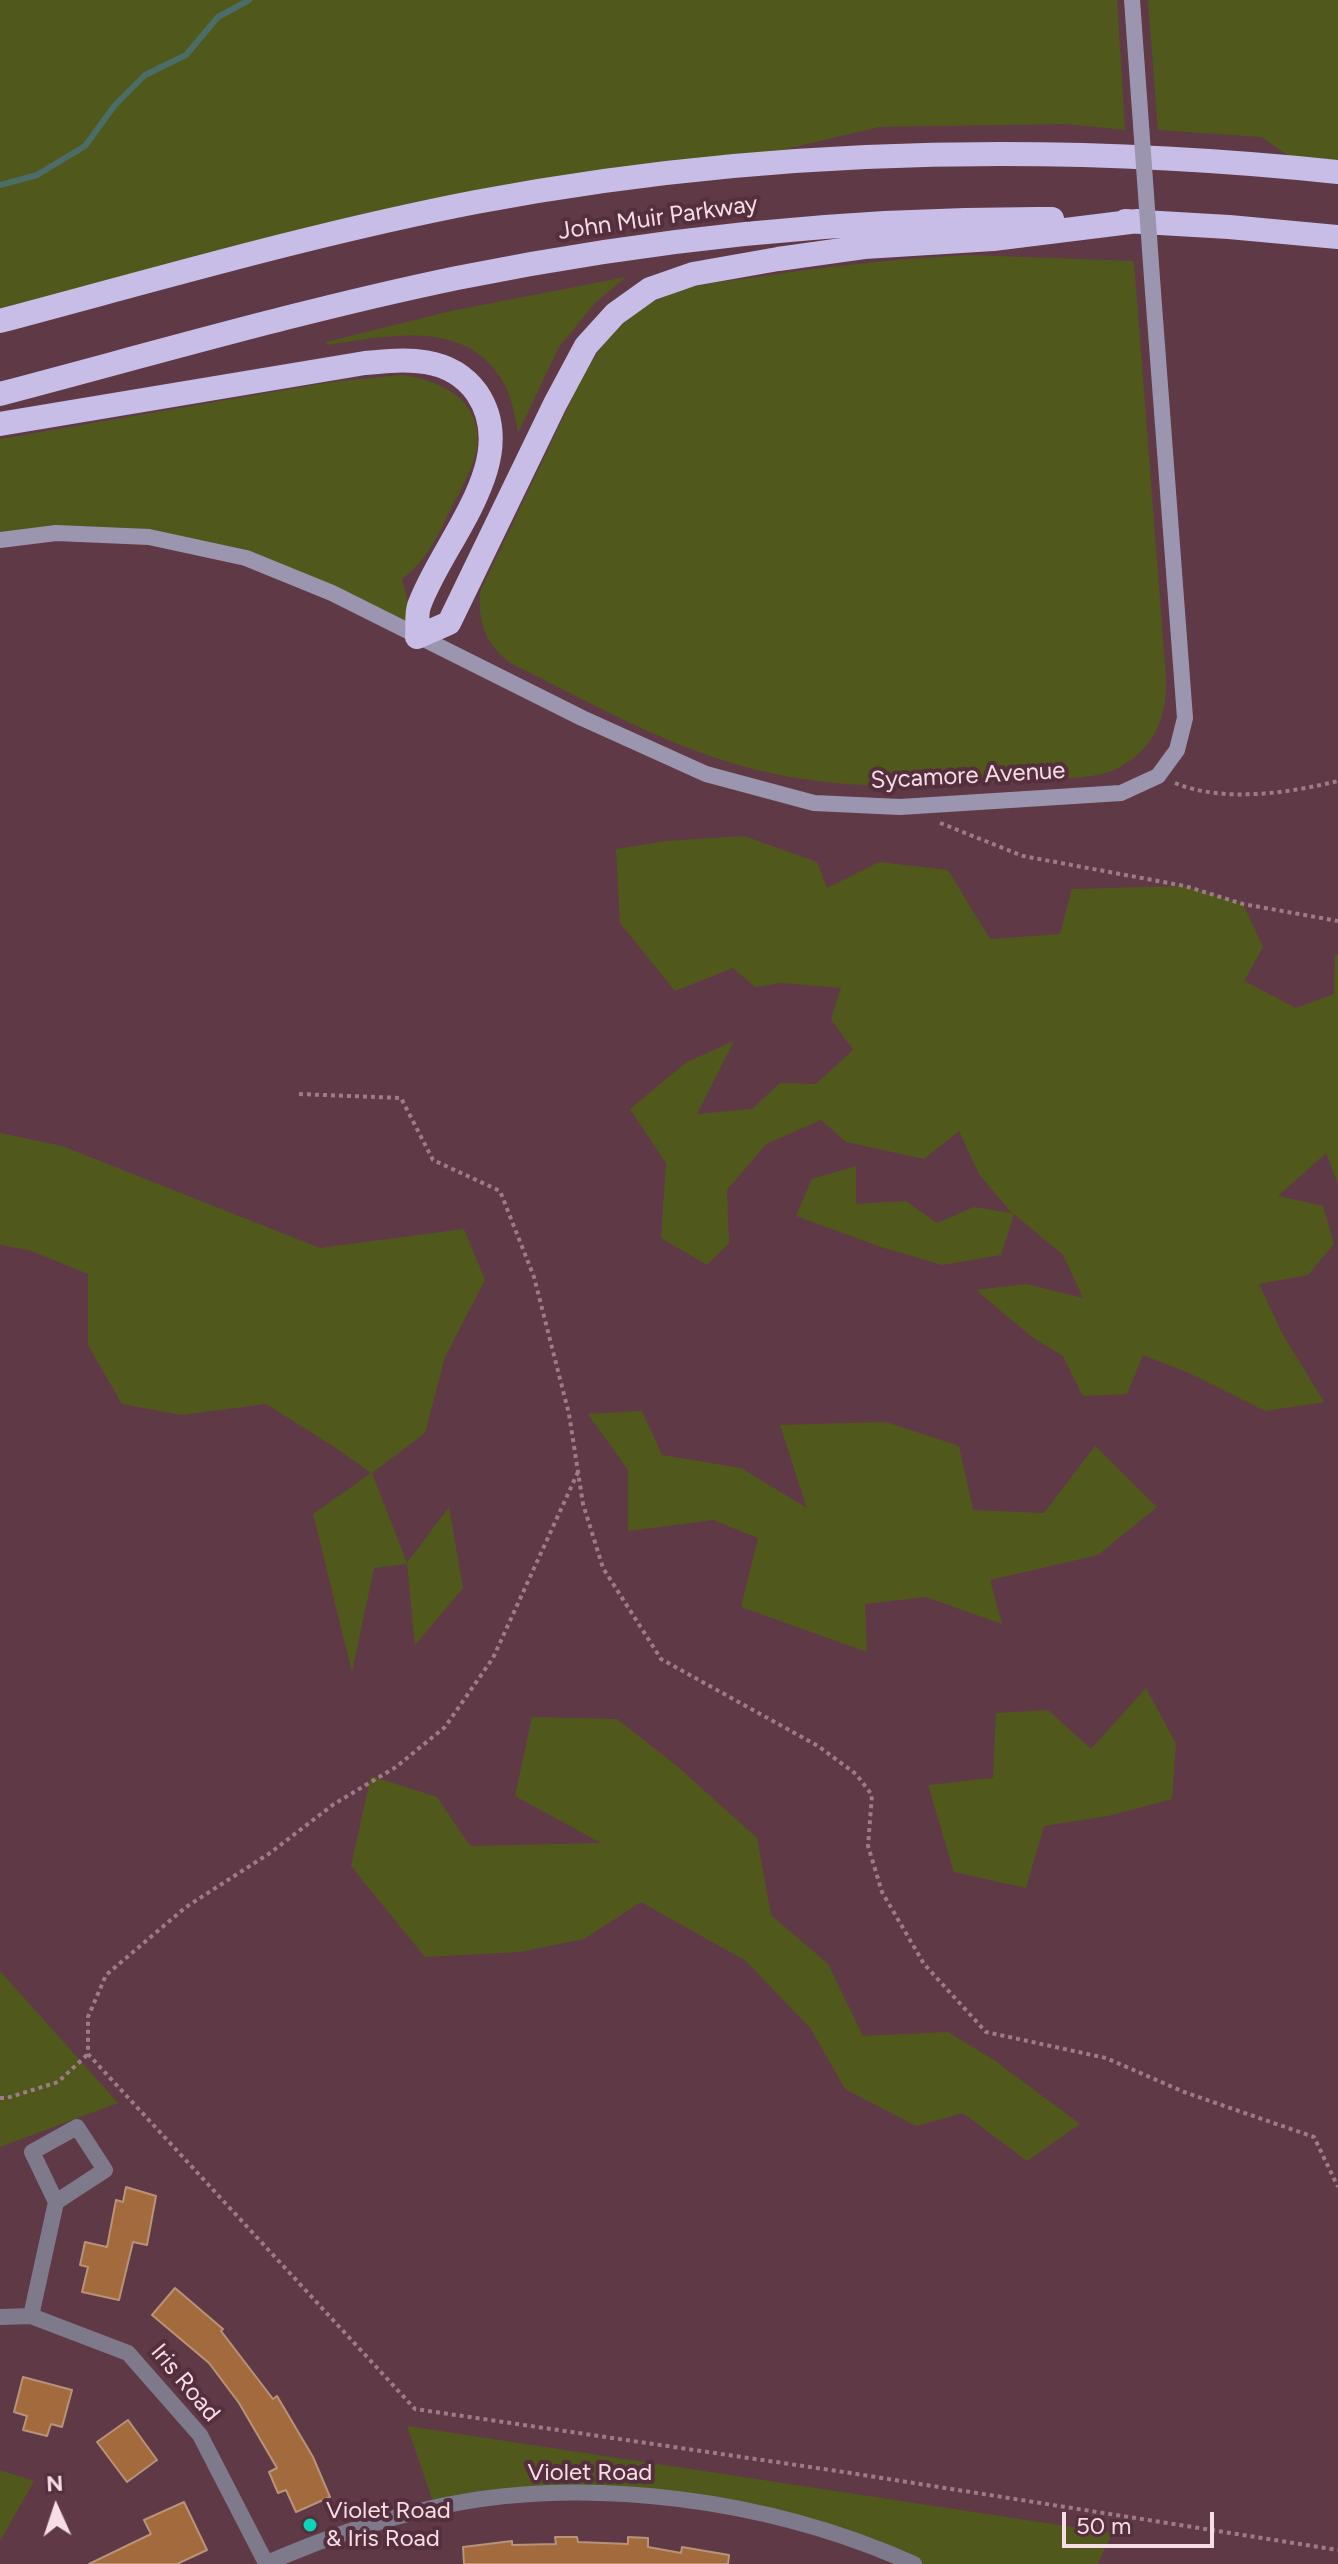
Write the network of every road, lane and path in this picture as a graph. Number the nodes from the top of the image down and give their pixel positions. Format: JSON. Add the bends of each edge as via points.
{"nodes":[{"id":1,"x":1132,"y":0,"type":"edge"},
{"id":2,"x":1338,"y":172,"type":"edge"},
{"id":3,"x":1138,"y":221,"type":"junction"},
{"id":4,"x":1338,"y":237,"type":"edge"},
{"id":5,"x":0,"y":321,"type":"edge"},
{"id":6,"x":0,"y":394,"type":"edge"},
{"id":7,"x":0,"y":424,"type":"edge"},
{"id":8,"x":0,"y":540,"type":"edge"},
{"id":9,"x":417,"y":637,"type":"junction"},
{"id":10,"x":1158,"y":776,"type":"junction"},
{"id":11,"x":1338,"y":781,"type":"edge"},
{"id":12,"x":900,"y":807,"type":"junction"},
{"id":13,"x":1338,"y":921,"type":"edge"},
{"id":14,"x":299,"y":1094,"type":"dead end"},
{"id":15,"x":578,"y":1472,"type":"junction"},
{"id":16,"x":88,"y":2054,"type":"junction"},
{"id":17,"x":0,"y":2098,"type":"edge"},
{"id":18,"x":1338,"y":2187,"type":"edge"},
{"id":19,"x":56,"y":2202,"type":"junction"},
{"id":20,"x":31,"y":2316,"type":"junction"},
{"id":21,"x":0,"y":2317,"type":"edge"},
{"id":22,"x":1338,"y":2550,"type":"edge"},
{"id":23,"x":266,"y":2564,"type":"edge"},
{"id":24,"x":914,"y":2564,"type":"edge"}],
"edges":[{"from":1,"to":10,"type":"main road","bridge":true,"via":[[1185,718],[1177,750]]},
{"from":2,"to":5,"type":"highway","name":"John Muir Parkway","via":[[1030,153],[706,168],[432,211]]},
{"from":3,"to":4,"type":"highway","name":"John Muir Parkway"},
{"from":3,"to":6,"type":"highway","name":"John Muir Parkway","via":[[884,222],[625,248],[371,298]]},
{"from":3,"to":9,"type":"highway","via":[[993,239],[864,247],[693,274],[650,289],[615,314],[586,346],[449,623]]},
{"from":7,"to":9,"type":"highway","via":[[365,363],[418,360],[448,369],[479,396],[490,424],[491,446],[480,485],[418,608]]},
{"from":8,"to":9,"type":"main road","name":"Sycamore Avenue","via":[[56,533],[149,537],[246,558],[332,593]]},
{"from":9,"to":12,"type":"main road","name":"Sycamore Avenue","via":[[706,774],[814,803]]},
{"from":10,"to":11,"type":"path","via":[[1223,795],[1307,789]]},
{"from":10,"to":12,"type":"main road","name":"Sycamore Avenue","via":[[1121,793]]},
{"from":12,"to":13,"type":"path","via":[[1023,856]]},
{"from":14,"to":15,"type":"path","via":[[401,1098],[433,1160],[500,1191],[534,1277]]},
{"from":15,"to":16,"type":"path","via":[[493,1658],[445,1727],[396,1767],[186,1907],[106,1975],[88,2017]]},
{"from":15,"to":18,"type":"path","via":[[603,1568],[661,1659],[818,1746],[856,1774],[872,1795],[868,1846],[882,1892],[924,1964],[986,2032],[1106,2058],[1184,2092],[1314,2137]]},
{"from":16,"to":17,"type":"path","via":[[58,2082]]},
{"from":16,"to":22,"type":"path","via":[[415,2409]]},
{"from":19,"to":19,"type":"street","via":[[105,2170],[77,2127],[32,2152]]},
{"from":19,"to":20,"type":"street"},
{"from":20,"to":21,"type":"street","name":"Iris Road"},
{"from":20,"to":23,"type":"street","name":"Iris Road","via":[[128,2353],[200,2435]]},
{"from":23,"to":24,"type":"street","name":"Violet Road","via":[[352,2530],[435,2507],[600,2493],[754,2511]]}]}
